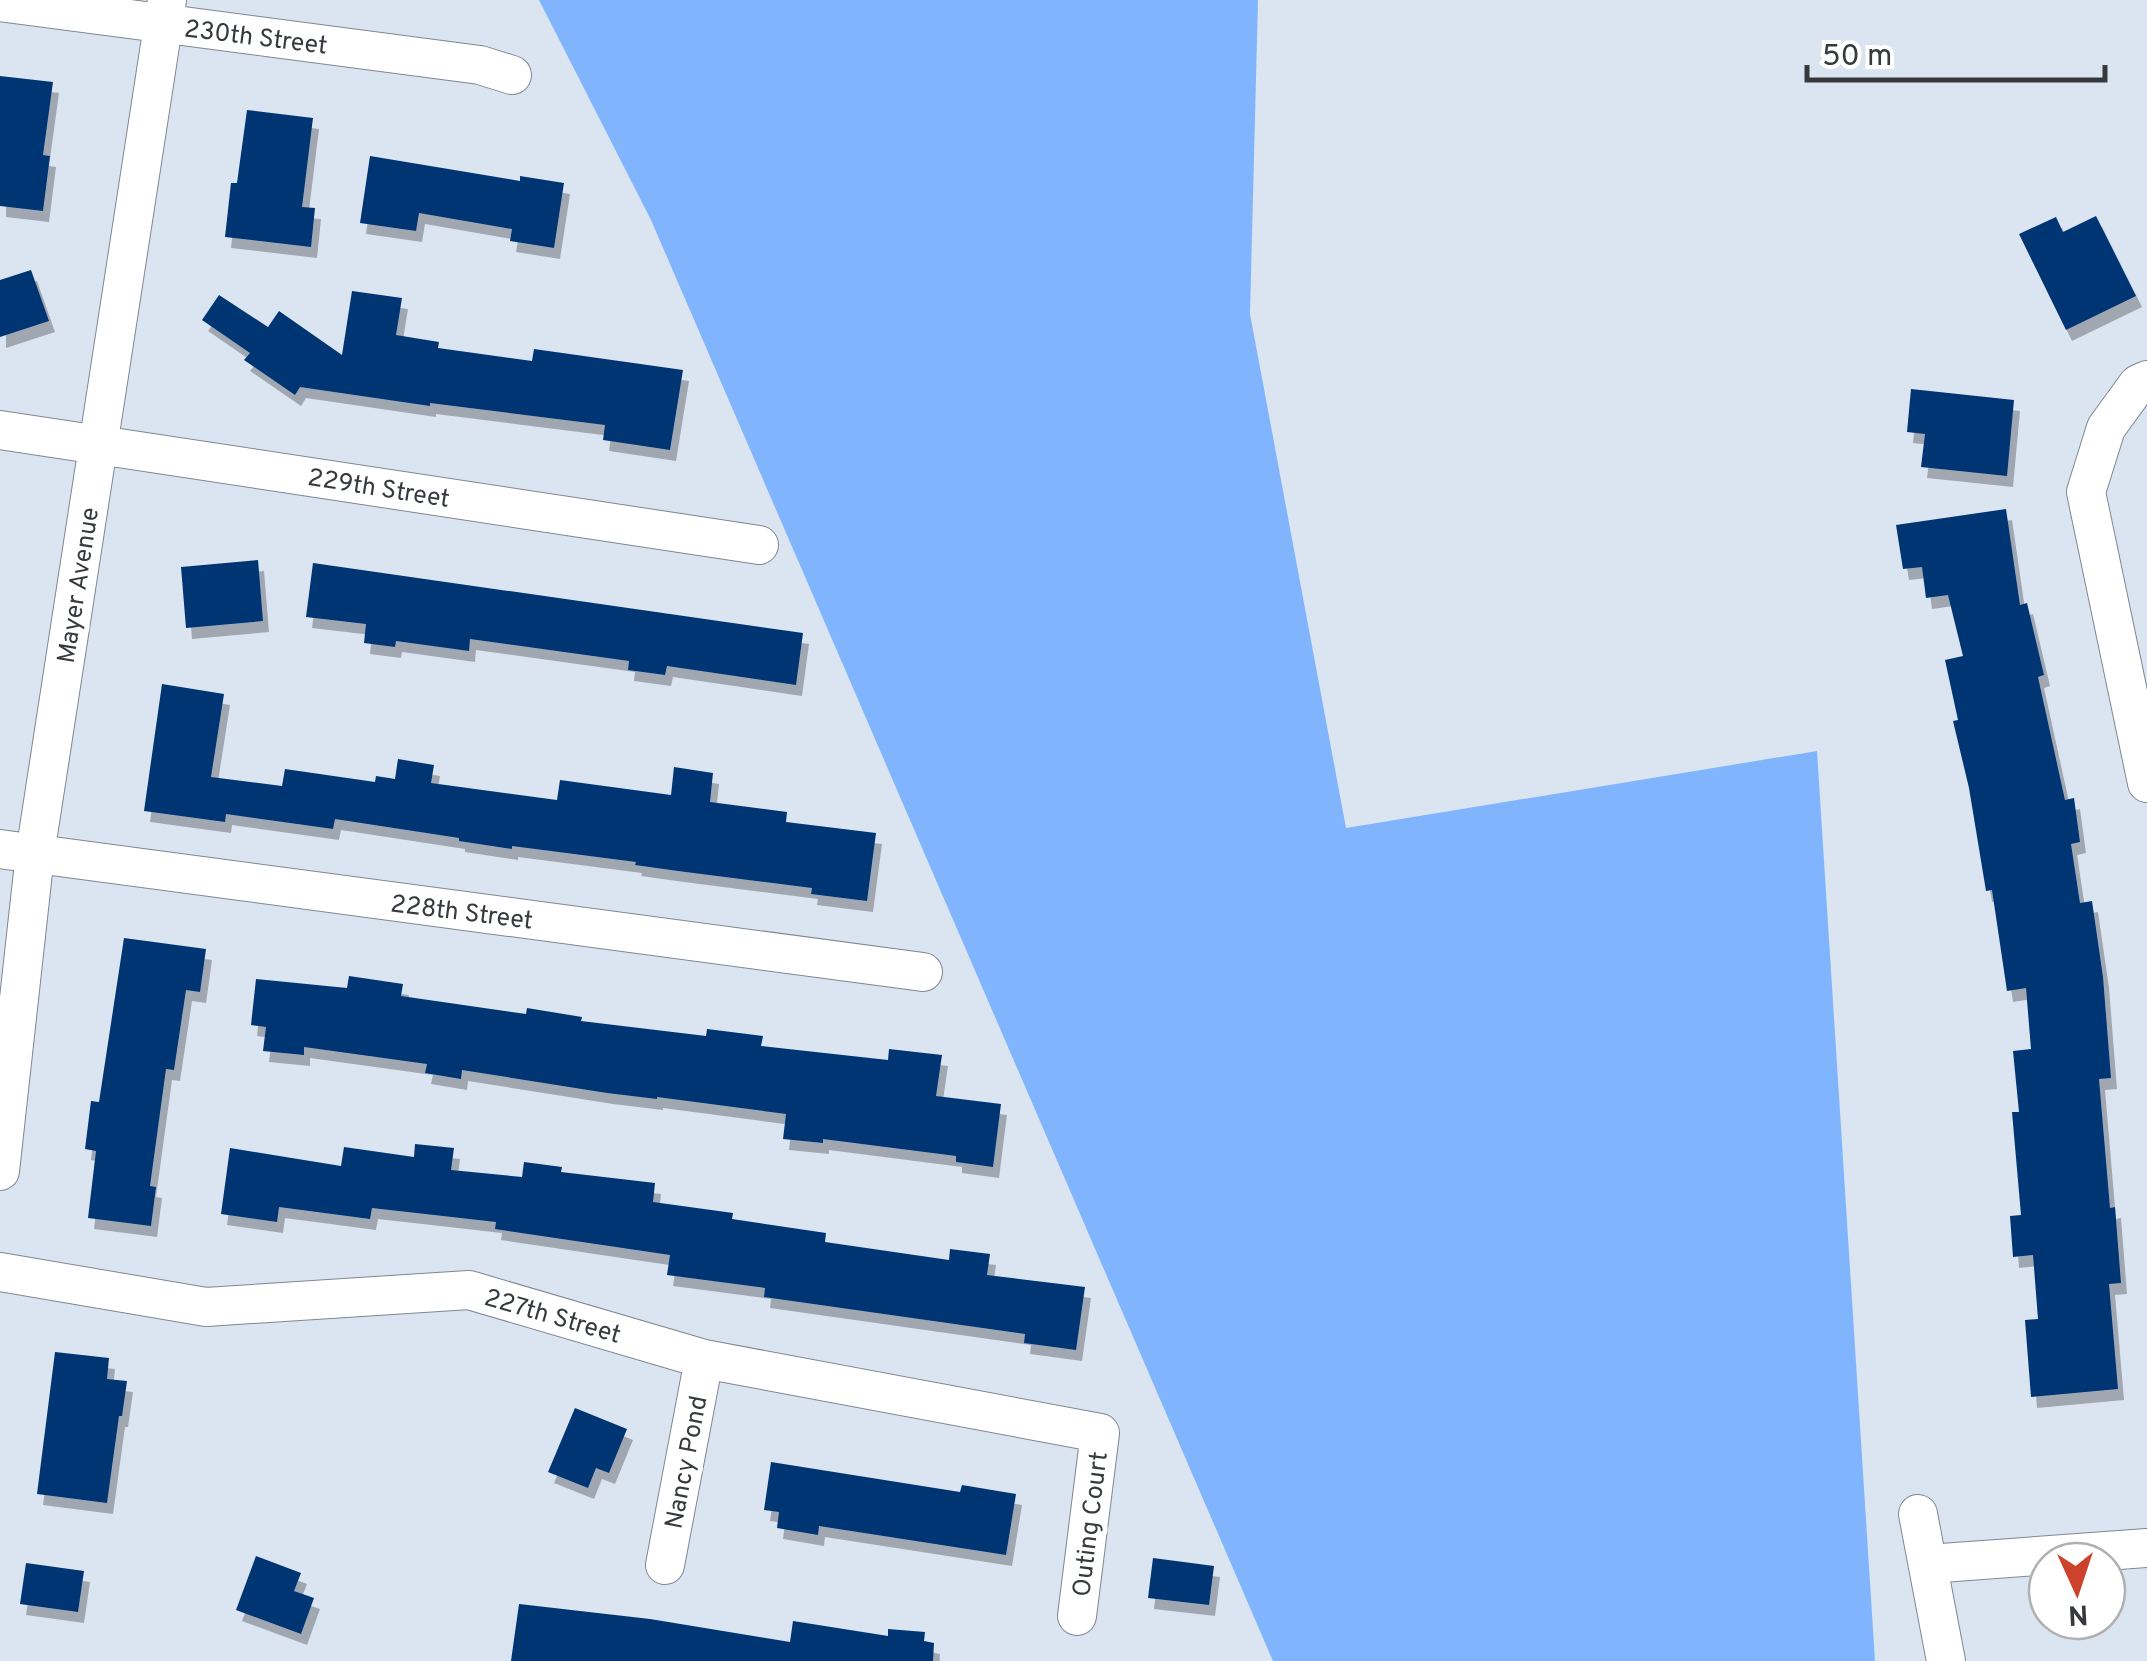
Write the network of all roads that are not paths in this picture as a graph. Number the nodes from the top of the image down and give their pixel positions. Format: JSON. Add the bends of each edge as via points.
{"nodes":[{"id":1,"x":0,"y":2,"type":"edge"},
{"id":2,"x":165,"y":12,"type":"edge"},
{"id":3,"x":512,"y":75,"type":"dead end"},
{"id":4,"x":2147,"y":380,"type":"edge"},
{"id":5,"x":0,"y":430,"type":"edge"},
{"id":6,"x":98,"y":443,"type":"junction"},
{"id":7,"x":758,"y":545,"type":"dead end"},
{"id":8,"x":2147,"y":783,"type":"edge"},
{"id":9,"x":17,"y":852,"type":"edge"},
{"id":10,"x":924,"y":972,"type":"dead end"},
{"id":11,"x":0,"y":1171,"type":"edge"},
{"id":12,"x":0,"y":1272,"type":"edge"},
{"id":13,"x":704,"y":1359,"type":"junction"},
{"id":14,"x":1100,"y":1433,"type":"joint"},
{"id":15,"x":1918,"y":1514,"type":"dead end"},
{"id":16,"x":2147,"y":1548,"type":"edge"},
{"id":17,"x":1928,"y":1564,"type":"junction"},
{"id":18,"x":665,"y":1565,"type":"dead end"},
{"id":19,"x":1076,"y":1616,"type":"dead end"},
{"id":20,"x":1946,"y":1661,"type":"edge"}],
"edges":[{"from":1,"to":2,"type":"street","name":"230th Street"},
{"from":2,"to":3,"type":"street","name":"230th Street"},
{"from":2,"to":6,"type":"street","name":"Mayer Avenue"},
{"from":4,"to":8,"type":"street","via":[[2106,428],[2086,492]]},
{"from":5,"to":6,"type":"street","name":"229th Street"},
{"from":6,"to":7,"type":"street","name":"229th Street"},
{"from":6,"to":9,"type":"street","name":"Mayer Avenue"},
{"from":9,"to":10,"type":"street","name":"228th Street"},
{"from":9,"to":11,"type":"street","name":"Mayer Avenue"},
{"from":12,"to":13,"type":"street","name":"227th Street","via":[[206,1307],[469,1290]]},
{"from":13,"to":14,"type":"street","name":"227th Street"},
{"from":13,"to":18,"type":"street","name":"Nancy Pond"},
{"from":14,"to":19,"type":"street","name":"Outing Court"},
{"from":15,"to":17,"type":"street"},
{"from":16,"to":17,"type":"street"},
{"from":17,"to":20,"type":"street"}]}
